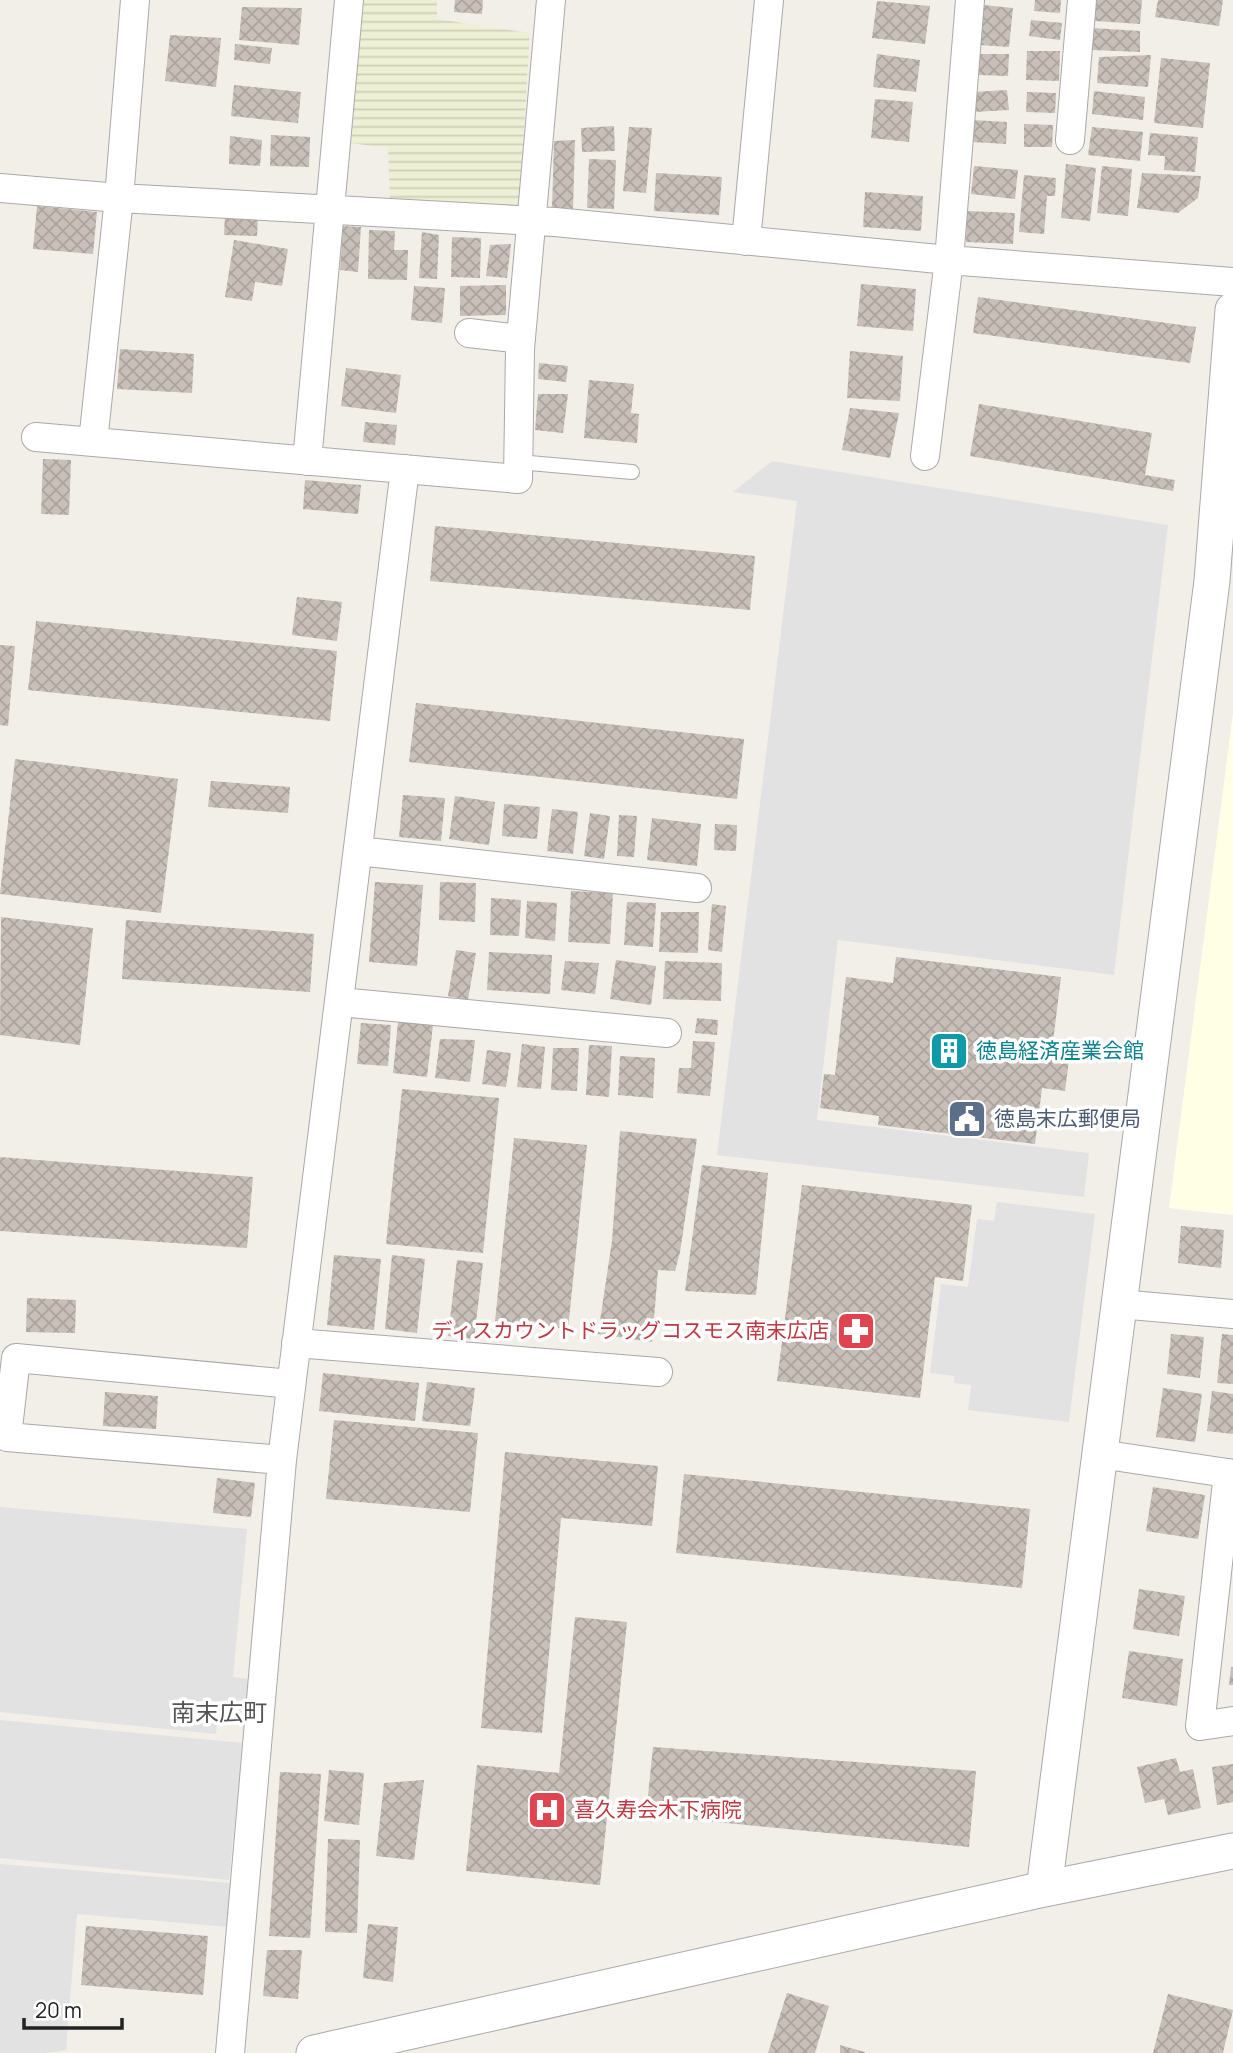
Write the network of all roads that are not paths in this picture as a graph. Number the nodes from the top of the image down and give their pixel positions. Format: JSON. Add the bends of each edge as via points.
{"nodes":[{"id":1,"x":135,"y":0,"type":"edge"},
{"id":2,"x":349,"y":0,"type":"edge"},
{"id":3,"x":551,"y":0,"type":"edge"},
{"id":4,"x":769,"y":0,"type":"edge"},
{"id":5,"x":970,"y":0,"type":"edge"},
{"id":6,"x":1082,"y":0,"type":"edge"},
{"id":7,"x":1070,"y":140,"type":"dead end"},
{"id":8,"x":0,"y":188,"type":"edge"},
{"id":9,"x":118,"y":198,"type":"junction"},
{"id":10,"x":330,"y":210,"type":"junction"},
{"id":11,"x":531,"y":220,"type":"junction"},
{"id":12,"x":746,"y":241,"type":"junction"},
{"id":13,"x":949,"y":260,"type":"junction"},
{"id":14,"x":1233,"y":282,"type":"edge"},
{"id":15,"x":1233,"y":310,"type":"edge"},
{"id":16,"x":469,"y":334,"type":"dead end"},
{"id":17,"x":521,"y":339,"type":"junction"},
{"id":18,"x":36,"y":437,"type":"dead end"},
{"id":19,"x":1228,"y":438,"type":"edge"},
{"id":20,"x":93,"y":442,"type":"junction"},
{"id":21,"x":925,"y":456,"type":"dead end"},
{"id":22,"x":307,"y":461,"type":"junction"},
{"id":23,"x":518,"y":463,"type":"junction"},
{"id":24,"x":405,"y":469,"type":"junction"},
{"id":25,"x":632,"y":472,"type":"dead end"},
{"id":26,"x":358,"y":851,"type":"junction"},
{"id":27,"x":697,"y":888,"type":"dead end"},
{"id":28,"x":340,"y":1002,"type":"junction"},
{"id":29,"x":667,"y":1033,"type":"dead end"},
{"id":30,"x":1119,"y":1304,"type":"junction"},
{"id":31,"x":1233,"y":1314,"type":"edge"},
{"id":32,"x":296,"y":1343,"type":"junction"},
{"id":33,"x":658,"y":1372,"type":"dead end"},
{"id":34,"x":291,"y":1384,"type":"junction"},
{"id":35,"x":1100,"y":1454,"type":"junction"},
{"id":36,"x":282,"y":1460,"type":"junction"},
{"id":37,"x":1231,"y":1473,"type":"edge"},
{"id":38,"x":1233,"y":1721,"type":"edge"},
{"id":39,"x":1233,"y":1851,"type":"edge"},
{"id":40,"x":1044,"y":1889,"type":"junction"},
{"id":41,"x":230,"y":2053,"type":"edge"},
{"id":42,"x":314,"y":2053,"type":"edge"}],
"edges":[{"from":1,"to":9,"type":"street"},
{"from":2,"to":10,"type":"street"},
{"from":3,"to":11,"type":"street"},
{"from":4,"to":12,"type":"street"},
{"from":5,"to":13,"type":"street"},
{"from":6,"to":7,"type":"street"},
{"from":8,"to":9,"type":"street"},
{"from":9,"to":10,"type":"street"},
{"from":9,"to":20,"type":"street"},
{"from":10,"to":11,"type":"street"},
{"from":10,"to":22,"type":"street"},
{"from":11,"to":12,"type":"street"},
{"from":11,"to":17,"type":"street"},
{"from":12,"to":13,"type":"street"},
{"from":13,"to":14,"type":"street"},
{"from":13,"to":21,"type":"street"},
{"from":15,"to":19,"type":"street"},
{"from":16,"to":17,"type":"street"},
{"from":17,"to":23,"type":"street"},
{"from":18,"to":20,"type":"street"},
{"from":19,"to":30,"type":"street"},
{"from":20,"to":22,"type":"street"},
{"from":22,"to":24,"type":"street"},
{"from":23,"to":24,"type":"street","via":[[518,479]]},
{"from":23,"to":25,"type":"lane"},
{"from":24,"to":26,"type":"street"},
{"from":26,"to":27,"type":"street"},
{"from":26,"to":28,"type":"street"},
{"from":28,"to":29,"type":"street"},
{"from":28,"to":32,"type":"street"},
{"from":30,"to":31,"type":"street"},
{"from":30,"to":35,"type":"street"},
{"from":32,"to":33,"type":"street"},
{"from":32,"to":34,"type":"street"},
{"from":34,"to":36,"type":"street"},
{"from":34,"to":36,"type":"street","via":[[16,1358],[7,1437]]},
{"from":35,"to":37,"type":"street"},
{"from":35,"to":40,"type":"street"},
{"from":36,"to":41,"type":"street"},
{"from":37,"to":38,"type":"street","via":[[1200,1726]]},
{"from":39,"to":40,"type":"street"},
{"from":40,"to":42,"type":"street"}]}
